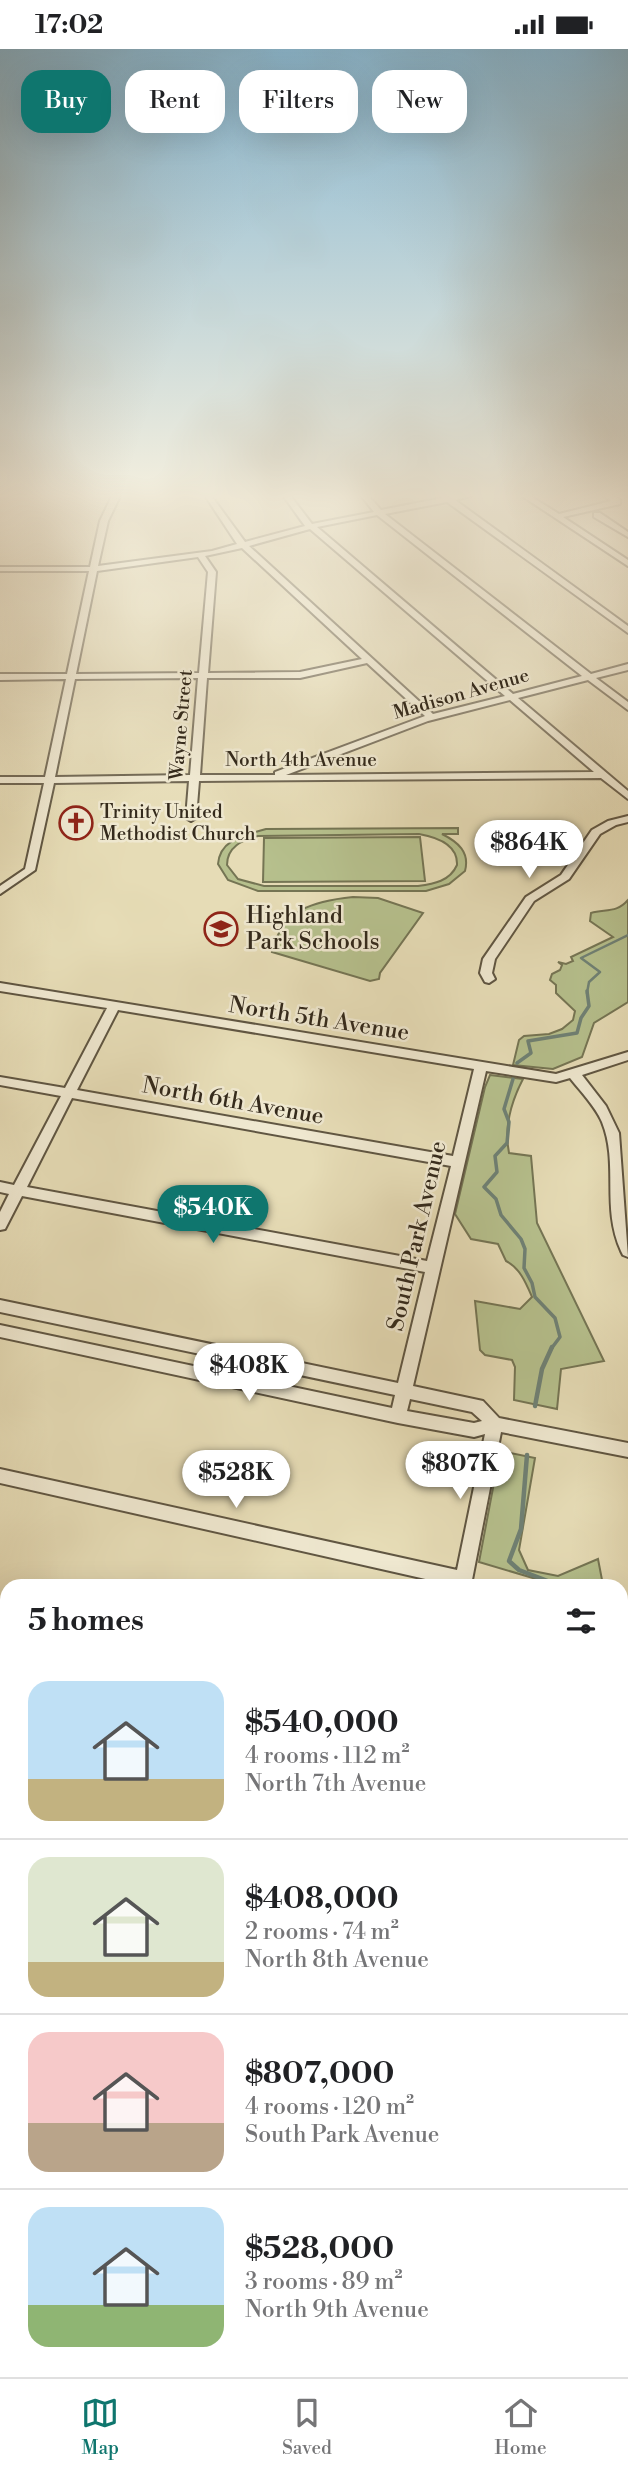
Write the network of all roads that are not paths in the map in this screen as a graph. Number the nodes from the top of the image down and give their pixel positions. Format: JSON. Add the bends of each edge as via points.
{"nodes":[{"id":1,"x":88,"y":603,"type":"edge"},
{"id":2,"x":209,"y":603,"type":"edge"},
{"id":3,"x":308,"y":603,"type":"edge"},
{"id":4,"x":401,"y":603,"type":"edge"},
{"id":5,"x":494,"y":603,"type":"edge"},
{"id":6,"x":591,"y":603,"type":"edge"},
{"id":7,"x":628,"y":630,"type":"edge"},
{"id":8,"x":370,"y":660,"type":"junction"},
{"id":9,"x":628,"y":667,"type":"edge"},
{"id":10,"x":203,"y":675,"type":"junction"},
{"id":11,"x":72,"y":676,"type":"junction"},
{"id":12,"x":0,"y":677,"type":"edge"},
{"id":13,"x":590,"y":677,"type":"junction"},
{"id":14,"x":512,"y":697,"type":"junction"},
{"id":15,"x":628,"y":707,"type":"edge"},
{"id":16,"x":430,"y":717,"type":"junction"},
{"id":17,"x":603,"y":775,"type":"junction"},
{"id":18,"x":195,"y":778,"type":"junction"},
{"id":19,"x":268,"y":778,"type":"junction"},
{"id":20,"x":50,"y":779,"type":"junction"},
{"id":21,"x":0,"y":780,"type":"edge"},
{"id":22,"x":628,"y":796,"type":"edge"},
{"id":23,"x":191,"y":818,"type":"dead end"},
{"id":24,"x":628,"y":819,"type":"edge"},
{"id":25,"x":0,"y":891,"type":"edge"},
{"id":26,"x":489,"y":979,"type":"dead end"},
{"id":27,"x":0,"y":987,"type":"edge"},
{"id":28,"x":114,"y":1006,"type":"junction"},
{"id":29,"x":628,"y":1056,"type":"edge"},
{"id":30,"x":481,"y":1066,"type":"junction"},
{"id":31,"x":574,"y":1074,"type":"junction"},
{"id":32,"x":0,"y":1081,"type":"edge"},
{"id":33,"x":69,"y":1093,"type":"junction"},
{"id":34,"x":458,"y":1161,"type":"junction"},
{"id":35,"x":0,"y":1187,"type":"edge"},
{"id":36,"x":18,"y":1190,"type":"junction"},
{"id":37,"x":0,"y":1225,"type":"edge"},
{"id":38,"x":628,"y":1251,"type":"edge"},
{"id":39,"x":433,"y":1268,"type":"junction"},
{"id":40,"x":0,"y":1306,"type":"edge"},
{"id":41,"x":0,"y":1331,"type":"edge"},
{"id":42,"x":179,"y":1343,"type":"junction"},
{"id":43,"x":169,"y":1367,"type":"junction"},
{"id":44,"x":404,"y":1391,"type":"junction"},
{"id":45,"x":398,"y":1416,"type":"junction"},
{"id":46,"x":495,"y":1424,"type":"junction"},
{"id":47,"x":628,"y":1450,"type":"edge"},
{"id":48,"x":0,"y":1476,"type":"edge"},
{"id":49,"x":446,"y":1579,"type":"edge"},
{"id":50,"x":464,"y":1579,"type":"edge"}],
"edges":[{"from":1,"to":11,"type":"street"},
{"from":2,"to":10,"type":"street","name":"Wayne Street"},
{"from":3,"to":8,"type":"street"},
{"from":4,"to":14,"type":"street"},
{"from":5,"to":13,"type":"street"},
{"from":6,"to":7,"type":"street"},
{"from":8,"to":10,"type":"street","via":[[300,675]]},
{"from":8,"to":16,"type":"street"},
{"from":9,"to":13,"type":"street","name":"Madison Avenue"},
{"from":10,"to":11,"type":"street"},
{"from":10,"to":18,"type":"street","name":"Wayne Street"},
{"from":11,"to":12,"type":"street"},
{"from":11,"to":20,"type":"street"},
{"from":13,"to":14,"type":"street","name":"Madison Avenue"},
{"from":13,"to":15,"type":"street"},
{"from":14,"to":16,"type":"street","name":"Madison Avenue"},
{"from":14,"to":17,"type":"street"},
{"from":16,"to":19,"type":"street","name":"Madison Avenue"},
{"from":17,"to":19,"type":"street","name":"North 4th Avenue"},
{"from":17,"to":22,"type":"street"},
{"from":18,"to":19,"type":"street","name":"North 4th Avenue"},
{"from":18,"to":20,"type":"street","name":"North 4th Avenue"},
{"from":18,"to":23,"type":"street","name":"Wayne Street"},
{"from":20,"to":21,"type":"street","name":"North 4th Avenue"},
{"from":20,"to":25,"type":"street","via":[[30,870]]},
{"from":24,"to":26,"type":"street","via":[[596,832],[565,877],[530,899],[489,959]]},
{"from":27,"to":28,"type":"street","name":"North 5th Avenue"},
{"from":28,"to":30,"type":"street","name":"North 5th Avenue"},
{"from":28,"to":33,"type":"street"},
{"from":29,"to":31,"type":"street","name":"North 5th Avenue"},
{"from":30,"to":31,"type":"street","name":"North 5th Avenue","via":[[556,1078]]},
{"from":30,"to":34,"type":"street","name":"South Park Avenue"},
{"from":31,"to":38,"type":"street","via":[[601,1108],[612,1133],[616,1220]]},
{"from":32,"to":33,"type":"street","name":"North 6th Avenue"},
{"from":33,"to":34,"type":"street","name":"North 6th Avenue"},
{"from":33,"to":36,"type":"street"},
{"from":34,"to":39,"type":"street","name":"South Park Avenue"},
{"from":35,"to":36,"type":"street"},
{"from":36,"to":37,"type":"street"},
{"from":36,"to":39,"type":"street"},
{"from":39,"to":44,"type":"street","name":"South Park Avenue"},
{"from":40,"to":42,"type":"street"},
{"from":41,"to":43,"type":"street"},
{"from":42,"to":43,"type":"street"},
{"from":42,"to":44,"type":"street"},
{"from":43,"to":45,"type":"street"},
{"from":44,"to":45,"type":"street","name":"South Park Avenue"},
{"from":44,"to":46,"type":"street","via":[[477,1406]]},
{"from":45,"to":46,"type":"street","via":[[474,1430]]},
{"from":46,"to":47,"type":"street"},
{"from":46,"to":50,"type":"street"},
{"from":48,"to":49,"type":"street"}]}
